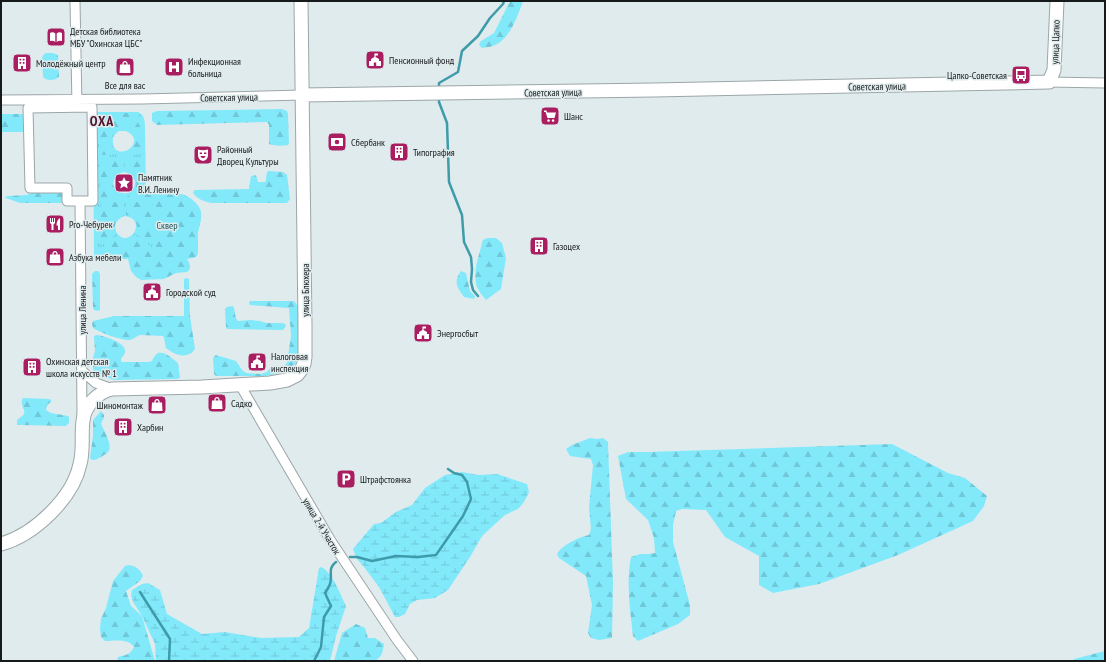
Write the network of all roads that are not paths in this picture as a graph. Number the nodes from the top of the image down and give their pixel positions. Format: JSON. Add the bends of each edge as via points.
{"nodes":[{"id":1,"x":75,"y":1,"type":"edge"},
{"id":2,"x":301,"y":1,"type":"edge"},
{"id":3,"x":1057,"y":1,"type":"edge"},
{"id":4,"x":1049,"y":82,"type":"junction"},
{"id":5,"x":1105,"y":83,"type":"edge"},
{"id":6,"x":302,"y":95,"type":"junction"},
{"id":7,"x":1,"y":100,"type":"edge"},
{"id":8,"x":77,"y":103,"type":"junction"},
{"id":9,"x":80,"y":201,"type":"junction"},
{"id":10,"x":82,"y":371,"type":"junction"},
{"id":11,"x":240,"y":385,"type":"junction"},
{"id":12,"x":112,"y":389,"type":"junction"},
{"id":13,"x":82,"y":420,"type":"junction"},
{"id":14,"x":1,"y":544,"type":"edge"},
{"id":15,"x":413,"y":661,"type":"edge"}],
"edges":[{"from":1,"to":8,"type":"street"},
{"from":2,"to":6,"type":"street","name":"улица Блюхера"},
{"from":3,"to":4,"type":"street","name":"улица Цапко","via":[[1054,70]]},
{"from":4,"to":5,"type":"street","name":"Советская улица"},
{"from":4,"to":6,"type":"street","name":"Советская улица"},
{"from":6,"to":8,"type":"street","name":"Советская улица"},
{"from":6,"to":11,"type":"street","name":"улица Блюхера","via":[[304,364],[297,375],[288,380]]},
{"from":7,"to":8,"type":"street","name":"Советская улица"},
{"from":8,"to":9,"type":"street","via":[[92,107],[93,201]]},
{"from":8,"to":9,"type":"street","via":[[28,108],[30,188],[67,188],[68,201]]},
{"from":9,"to":10,"type":"street","name":"улица Ленина"},
{"from":10,"to":12,"type":"street","via":[[96,383]]},
{"from":10,"to":13,"type":"street","name":"улица Ленина"},
{"from":11,"to":12,"type":"street","name":"улица Блюхера"},
{"from":11,"to":15,"type":"street","name":"улица 2-й Участок","via":[[331,541]]},
{"from":12,"to":13,"type":"street","name":"улица Блюхера","via":[[98,395]]},
{"from":13,"to":14,"type":"street","via":[[83,452],[80,465],[75,480],[63,499],[22,536]]}]}
